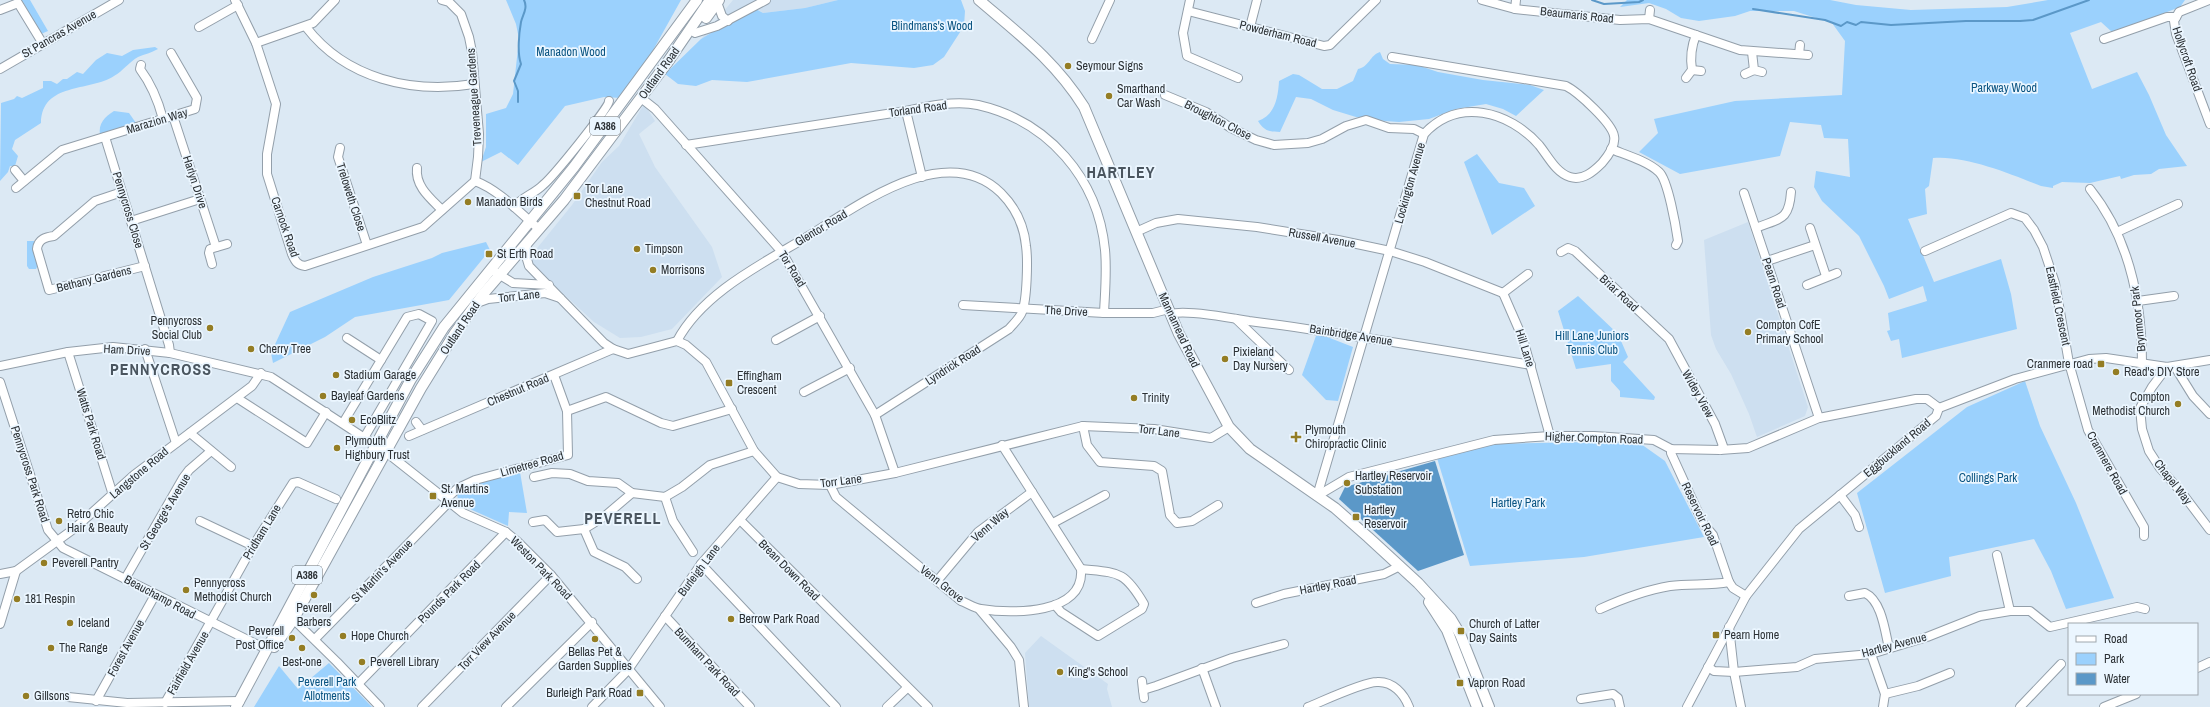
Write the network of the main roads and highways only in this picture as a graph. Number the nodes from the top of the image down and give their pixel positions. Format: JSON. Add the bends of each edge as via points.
{"nodes":[{"id":1,"x":689,"y":0,"type":"edge"},
{"id":2,"x":697,"y":0,"type":"edge"},
{"id":3,"x":979,"y":0,"type":"edge"},
{"id":4,"x":989,"y":0,"type":"edge"},
{"id":5,"x":715,"y":1,"type":"edge"},
{"id":6,"x":1009,"y":24,"type":"junction"},
{"id":7,"x":655,"y":60,"type":"junction"},
{"id":8,"x":667,"y":62,"type":"junction"},
{"id":9,"x":1418,"y":583,"type":"junction"},
{"id":10,"x":290,"y":616,"type":"junction"},
{"id":11,"x":249,"y":682,"type":"junction"},
{"id":12,"x":238,"y":704,"type":"edge"},
{"id":13,"x":1477,"y":707,"type":"edge"},
{"id":14,"x":1489,"y":707,"type":"edge"}],
"edges":[{"from":1,"to":7,"type":"main road"},
{"from":2,"to":7,"type":"main road","name":"Outland Road","number":"A386"},
{"from":3,"to":6,"type":"main road","name":"Mannamead Road"},
{"from":4,"to":6,"type":"main road","name":"Mannamead Road"},
{"from":5,"to":8,"type":"main road","name":"Outland Road","number":"A386"},
{"from":5,"to":8,"type":"main road","via":[[695,33]]},
{"from":6,"to":9,"type":"main road","name":"Mannamead Road","via":[[1054,66],[1084,107],[1170,312],[1191,358],[1229,427],[1250,449],[1335,508]]},
{"from":7,"to":10,"type":"main road","name":"Outland Road","number":"A386","via":[[574,167],[444,327],[410,379]]},
{"from":8,"to":10,"type":"main road","name":"Outland Road","number":"A386","via":[[540,229],[455,333]]},
{"from":9,"to":13,"type":"main road","name":"Mannamead Road","via":[[1446,630]]},
{"from":9,"to":14,"type":"main road","name":"Mannamead Road","via":[[1451,619],[1460,634]]},
{"from":10,"to":11,"type":"main road","name":"Outland Road","number":"A386"},
{"from":10,"to":11,"type":"main road","name":"Outland Road","number":"A386","via":[[266,649]]},
{"from":11,"to":12,"type":"main road","name":"Outland Road","number":"A386"}]}
